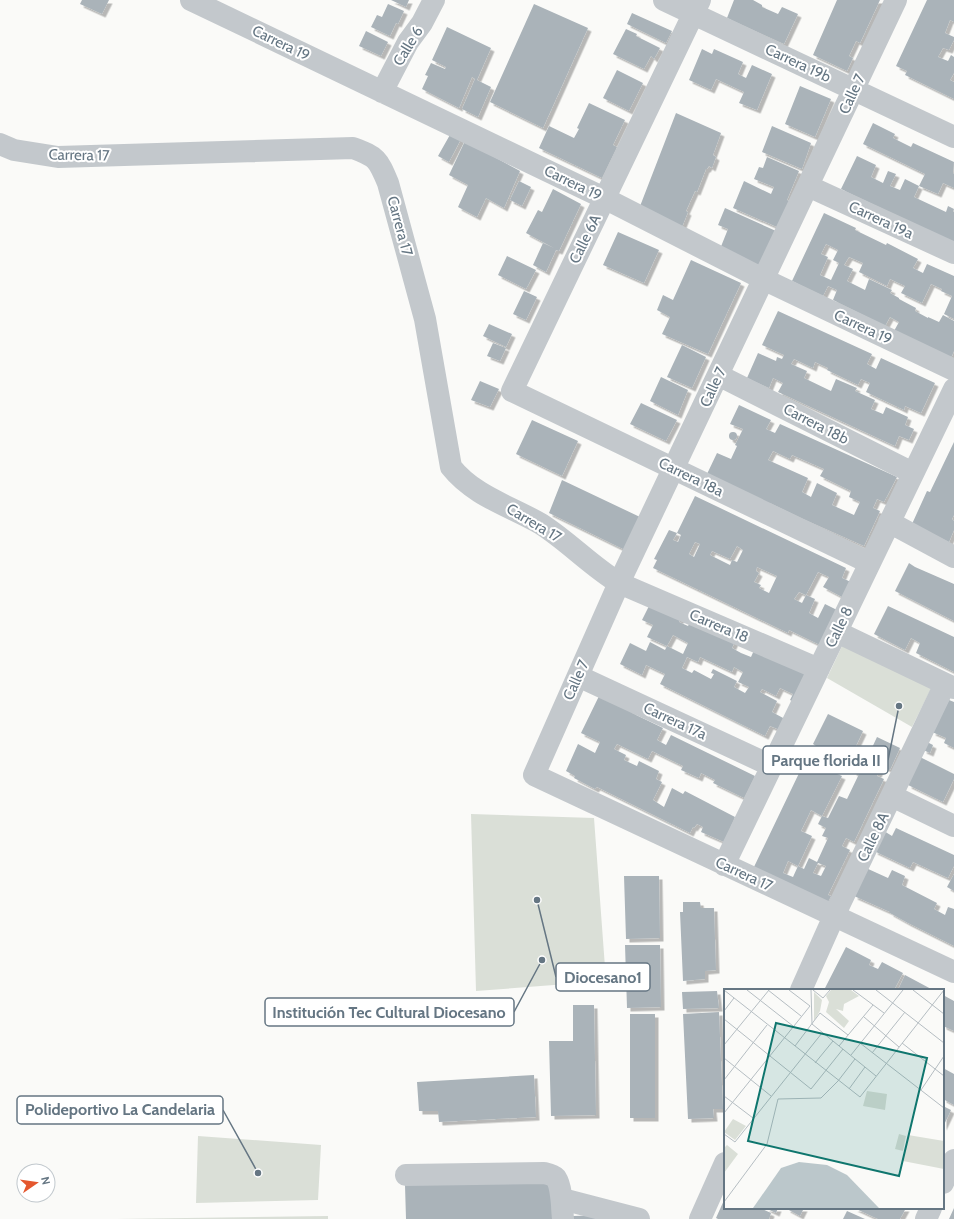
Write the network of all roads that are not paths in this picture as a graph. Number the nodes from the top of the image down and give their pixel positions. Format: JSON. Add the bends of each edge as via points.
{"nodes":[{"id":1,"x":191,"y":0,"type":"edge"},
{"id":2,"x":434,"y":0,"type":"edge"},
{"id":3,"x":664,"y":0,"type":"edge"},
{"id":4,"x":896,"y":0,"type":"edge"},
{"id":5,"x":696,"y":7,"type":"edge"},
{"id":6,"x":854,"y":89,"type":"junction"},
{"id":7,"x":382,"y":92,"type":"junction"},
{"id":8,"x":954,"y":137,"type":"edge"},
{"id":9,"x":0,"y":144,"type":"edge"},
{"id":10,"x":808,"y":186,"type":"junction"},
{"id":11,"x":604,"y":198,"type":"junction"},
{"id":12,"x":954,"y":253,"type":"edge"},
{"id":13,"x":763,"y":280,"type":"junction"},
{"id":14,"x":954,"y":370,"type":"edge"},
{"id":15,"x":718,"y":375,"type":"junction"},
{"id":16,"x":954,"y":389,"type":"edge"},
{"id":17,"x":512,"y":391,"type":"joint"},
{"id":18,"x":674,"y":468,"type":"junction"},
{"id":19,"x":913,"y":473,"type":"junction"},
{"id":20,"x":890,"y":522,"type":"junction"},
{"id":21,"x":954,"y":557,"type":"edge"},
{"id":22,"x":870,"y":562,"type":"junction"},
{"id":23,"x":619,"y":583,"type":"junction"},
{"id":24,"x":837,"y":632,"type":"junction"},
{"id":25,"x":819,"y":669,"type":"junction"},
{"id":26,"x":578,"y":676,"type":"junction"},
{"id":27,"x":950,"y":686,"type":"edge"},
{"id":28,"x":772,"y":766,"type":"junction"},
{"id":29,"x":534,"y":775,"type":"joint"},
{"id":30,"x":892,"y":796,"type":"junction"},
{"id":31,"x":954,"y":826,"type":"edge"},
{"id":32,"x":724,"y":865,"type":"junction"},
{"id":33,"x":834,"y":916,"type":"junction"},
{"id":34,"x":954,"y":972,"type":"edge"},
{"id":35,"x":801,"y":989,"type":"edge"},
{"id":36,"x":954,"y":1160,"type":"edge"},
{"id":37,"x":724,"y":1165,"type":"edge"},
{"id":38,"x":406,"y":1175,"type":"dead end"},
{"id":39,"x":944,"y":1181,"type":"edge"},
{"id":40,"x":562,"y":1209,"type":"edge"},
{"id":41,"x":931,"y":1209,"type":"edge"},
{"id":42,"x":638,"y":1219,"type":"edge"},
{"id":43,"x":700,"y":1219,"type":"edge"},
{"id":44,"x":926,"y":1219,"type":"edge"}],
"edges":[{"from":1,"to":7,"type":"street","name":"Carrera 19"},
{"from":2,"to":7,"type":"street","name":"Calle 6"},
{"from":3,"to":5,"type":"street","name":"Carrera 19b"},
{"from":4,"to":6,"type":"street","name":"Calle 7"},
{"from":5,"to":6,"type":"street","name":"Carrera 19b"},
{"from":5,"to":11,"type":"street","name":"Calle 6A"},
{"from":6,"to":8,"type":"street","name":"Carrera 19b"},
{"from":6,"to":10,"type":"street","name":"Calle 7"},
{"from":7,"to":11,"type":"street","name":"Carrera 19"},
{"from":9,"to":23,"type":"street","name":"Carrera 17","via":[[14,150],[58,157],[353,148],[371,154],[381,165],[388,183],[425,318],[451,467],[459,477],[484,495],[540,524]]},
{"from":10,"to":12,"type":"street","name":"Carrera 19a"},
{"from":10,"to":13,"type":"street","name":"Calle 7"},
{"from":11,"to":13,"type":"street","name":"Carrera 19"},
{"from":11,"to":17,"type":"street","name":"Calle 6A"},
{"from":13,"to":14,"type":"street","name":"Carrera 19"},
{"from":13,"to":15,"type":"street","name":"Calle 7"},
{"from":15,"to":18,"type":"street","name":"Calle 7"},
{"from":15,"to":19,"type":"street","name":"Carrera 18b"},
{"from":16,"to":19,"type":"street","name":"Calle 8"},
{"from":17,"to":18,"type":"street","name":"Carrera 18a"},
{"from":18,"to":22,"type":"street","name":"Carrera 18a"},
{"from":18,"to":23,"type":"street","name":"Calle 7"},
{"from":19,"to":20,"type":"street","name":"Calle 8"},
{"from":20,"to":21,"type":"street"},
{"from":20,"to":22,"type":"street","name":"Calle 8"},
{"from":22,"to":24,"type":"street","name":"Calle 8"},
{"from":23,"to":25,"type":"street","name":"Carrera 18"},
{"from":23,"to":26,"type":"street","name":"Calle 7"},
{"from":24,"to":25,"type":"street","name":"Calle 8"},
{"from":24,"to":27,"type":"street"},
{"from":25,"to":28,"type":"street","name":"Calle 8"},
{"from":26,"to":28,"type":"street","name":"Carrera 17a"},
{"from":26,"to":29,"type":"street","name":"Calle 7"},
{"from":27,"to":30,"type":"street","name":"Calle 8A"},
{"from":28,"to":32,"type":"street","name":"Calle 8"},
{"from":29,"to":32,"type":"street","name":"Carrera 17"},
{"from":30,"to":31,"type":"street"},
{"from":30,"to":33,"type":"street","name":"Calle 8A"},
{"from":32,"to":33,"type":"street","name":"Carrera 17"},
{"from":33,"to":34,"type":"street","name":"Carrera 17"},
{"from":33,"to":35,"type":"street","name":"Calle 8A"},
{"from":36,"to":39,"type":"street"},
{"from":37,"to":43,"type":"street"},
{"from":38,"to":40,"type":"street","via":[[544,1173],[556,1178]]},
{"from":40,"to":42,"type":"street"},
{"from":41,"to":44,"type":"street"}]}
